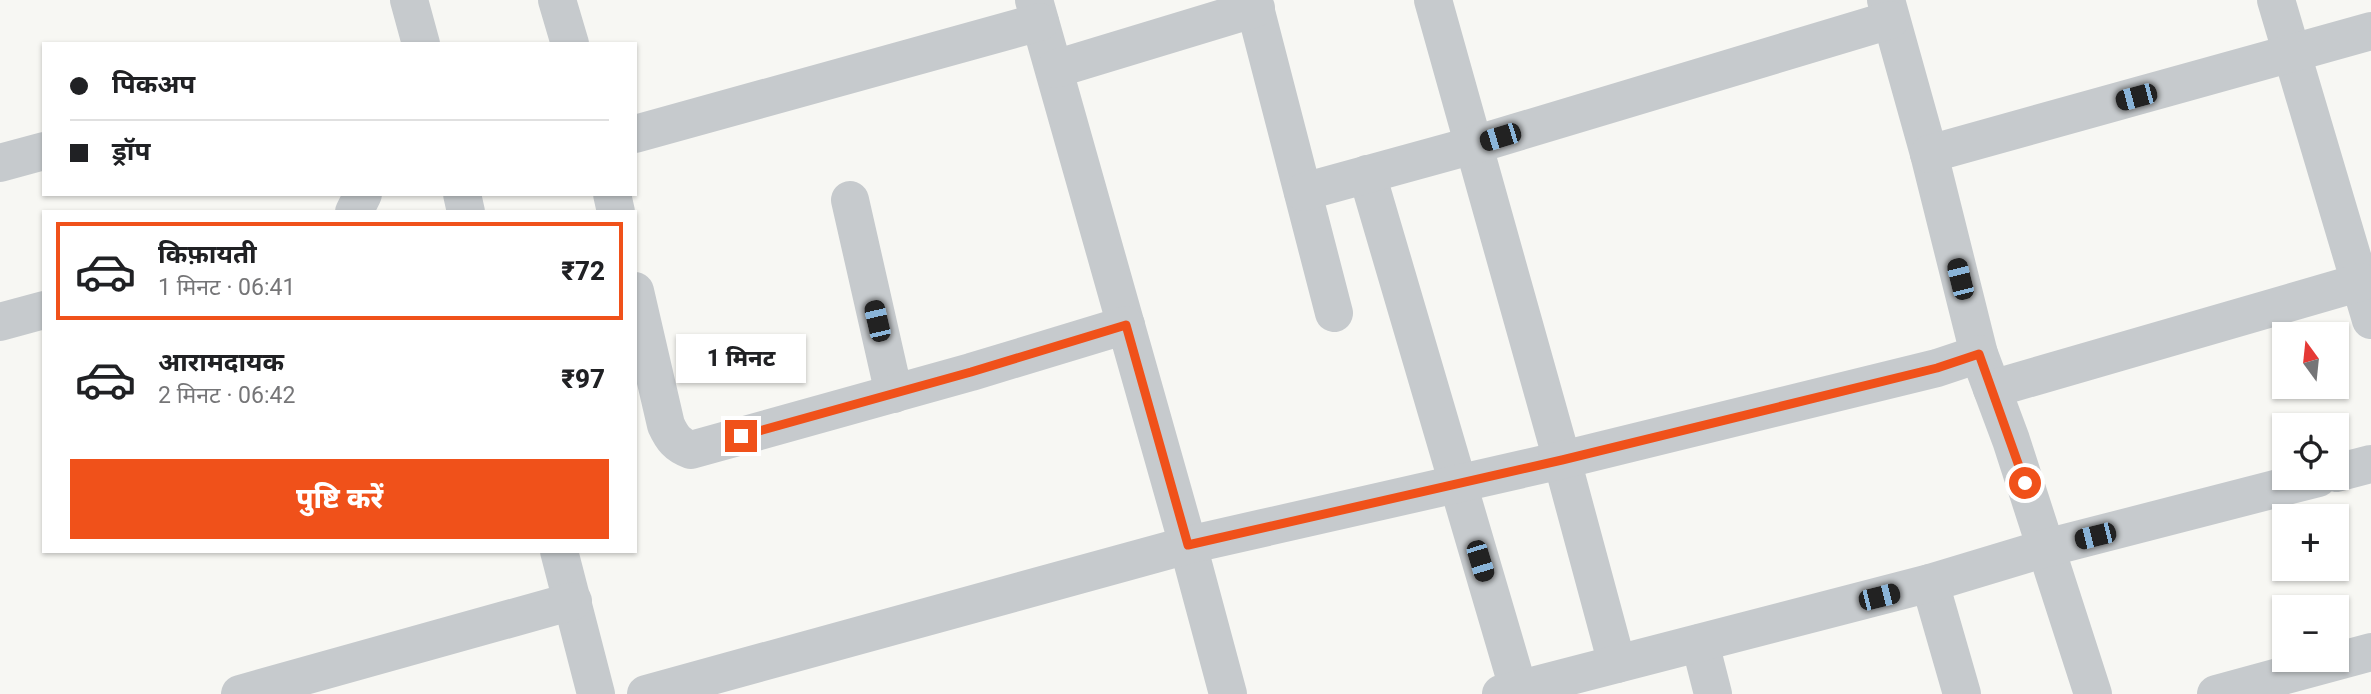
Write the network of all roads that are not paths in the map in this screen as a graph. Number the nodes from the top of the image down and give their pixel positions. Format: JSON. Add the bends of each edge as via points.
{"nodes":[{"id":1,"x":409,"y":0,"type":"edge"},
{"id":2,"x":557,"y":0,"type":"edge"},
{"id":3,"x":1433,"y":0,"type":"edge"},
{"id":4,"x":2276,"y":0,"type":"edge"},
{"id":5,"x":1255,"y":4,"type":"edge"},
{"id":6,"x":1888,"y":10,"type":"edge"},
{"id":7,"x":1037,"y":11,"type":"edge"},
{"id":8,"x":2371,"y":31,"type":"edge"},
{"id":9,"x":419,"y":42,"type":"edge"},
{"id":10,"x":569,"y":42,"type":"edge"},
{"id":11,"x":2292,"y":54,"type":"junction"},
{"id":12,"x":1055,"y":69,"type":"junction"},
{"id":13,"x":637,"y":133,"type":"edge"},
{"id":14,"x":1474,"y":145,"type":"junction"},
{"id":15,"x":42,"y":152,"type":"edge"},
{"id":16,"x":1928,"y":154,"type":"junction"},
{"id":17,"x":0,"y":163,"type":"edge"},
{"id":18,"x":1367,"y":174,"type":"junction"},
{"id":19,"x":1303,"y":192,"type":"junction"},
{"id":20,"x":850,"y":200,"type":"dead end"},
{"id":21,"x":2361,"y":282,"type":"junction"},
{"id":22,"x":637,"y":300,"type":"edge"},
{"id":23,"x":42,"y":311,"type":"edge"},
{"id":24,"x":1334,"y":313,"type":"dead end"},
{"id":25,"x":2371,"y":320,"type":"edge"},
{"id":26,"x":0,"y":322,"type":"edge"},
{"id":27,"x":1126,"y":325,"type":"junction"},
{"id":28,"x":1979,"y":354,"type":"junction"},
{"id":29,"x":1992,"y":389,"type":"junction"},
{"id":30,"x":894,"y":394,"type":"junction"},
{"id":31,"x":1562,"y":460,"type":"junction"},
{"id":32,"x":2371,"y":464,"type":"edge"},
{"id":33,"x":2349,"y":470,"type":"edge"},
{"id":34,"x":1457,"y":485,"type":"junction"},
{"id":35,"x":2272,"y":490,"type":"edge"},
{"id":36,"x":1188,"y":545,"type":"junction"},
{"id":37,"x":2046,"y":548,"type":"junction"},
{"id":38,"x":560,"y":553,"type":"edge"},
{"id":39,"x":1930,"y":583,"type":"junction"},
{"id":40,"x":573,"y":601,"type":"junction"},
{"id":41,"x":1700,"y":643,"type":"junction"},
{"id":42,"x":2371,"y":652,"type":"edge"},
{"id":43,"x":1617,"y":664,"type":"junction"},
{"id":44,"x":1510,"y":691,"type":"edge"},
{"id":45,"x":240,"y":694,"type":"edge"},
{"id":46,"x":596,"y":694,"type":"edge"},
{"id":47,"x":646,"y":694,"type":"edge"},
{"id":48,"x":1228,"y":694,"type":"edge"},
{"id":49,"x":1713,"y":694,"type":"edge"},
{"id":50,"x":1962,"y":694,"type":"edge"},
{"id":51,"x":2093,"y":694,"type":"edge"},
{"id":52,"x":2216,"y":694,"type":"edge"}],
"edges":[{"from":1,"to":9,"type":"street"},
{"from":2,"to":10,"type":"street"},
{"from":3,"to":14,"type":"street"},
{"from":4,"to":11,"type":"street"},
{"from":5,"to":12,"type":"street"},
{"from":5,"to":19,"type":"street"},
{"from":6,"to":14,"type":"street"},
{"from":6,"to":16,"type":"street"},
{"from":7,"to":12,"type":"street"},
{"from":7,"to":13,"type":"street"},
{"from":8,"to":11,"type":"street"},
{"from":11,"to":16,"type":"street"},
{"from":11,"to":21,"type":"street"},
{"from":12,"to":27,"type":"street"},
{"from":14,"to":18,"type":"street"},
{"from":14,"to":31,"type":"street"},
{"from":15,"to":17,"type":"street"},
{"from":16,"to":28,"type":"street"},
{"from":18,"to":19,"type":"street"},
{"from":18,"to":34,"type":"street"},
{"from":19,"to":24,"type":"street"},
{"from":20,"to":30,"type":"street"},
{"from":21,"to":25,"type":"street"},
{"from":21,"to":29,"type":"street"},
{"from":22,"to":30,"type":"street","via":[[666,425],[680,446],[691,450]]},
{"from":23,"to":26,"type":"street"},
{"from":27,"to":30,"type":"street"},
{"from":27,"to":36,"type":"street"},
{"from":28,"to":29,"type":"street"},
{"from":28,"to":31,"type":"street"},
{"from":29,"to":37,"type":"street"},
{"from":31,"to":34,"type":"street"},
{"from":31,"to":43,"type":"street"},
{"from":32,"to":33,"type":"street"},
{"from":34,"to":36,"type":"street"},
{"from":34,"to":44,"type":"street"},
{"from":35,"to":37,"type":"street"},
{"from":36,"to":47,"type":"street"},
{"from":36,"to":48,"type":"street"},
{"from":37,"to":39,"type":"street"},
{"from":37,"to":51,"type":"street"},
{"from":38,"to":40,"type":"street"},
{"from":39,"to":41,"type":"street"},
{"from":39,"to":50,"type":"street"},
{"from":40,"to":45,"type":"street"},
{"from":40,"to":46,"type":"street"},
{"from":41,"to":43,"type":"street"},
{"from":41,"to":49,"type":"street"},
{"from":42,"to":52,"type":"street"},
{"from":43,"to":44,"type":"street"}]}
